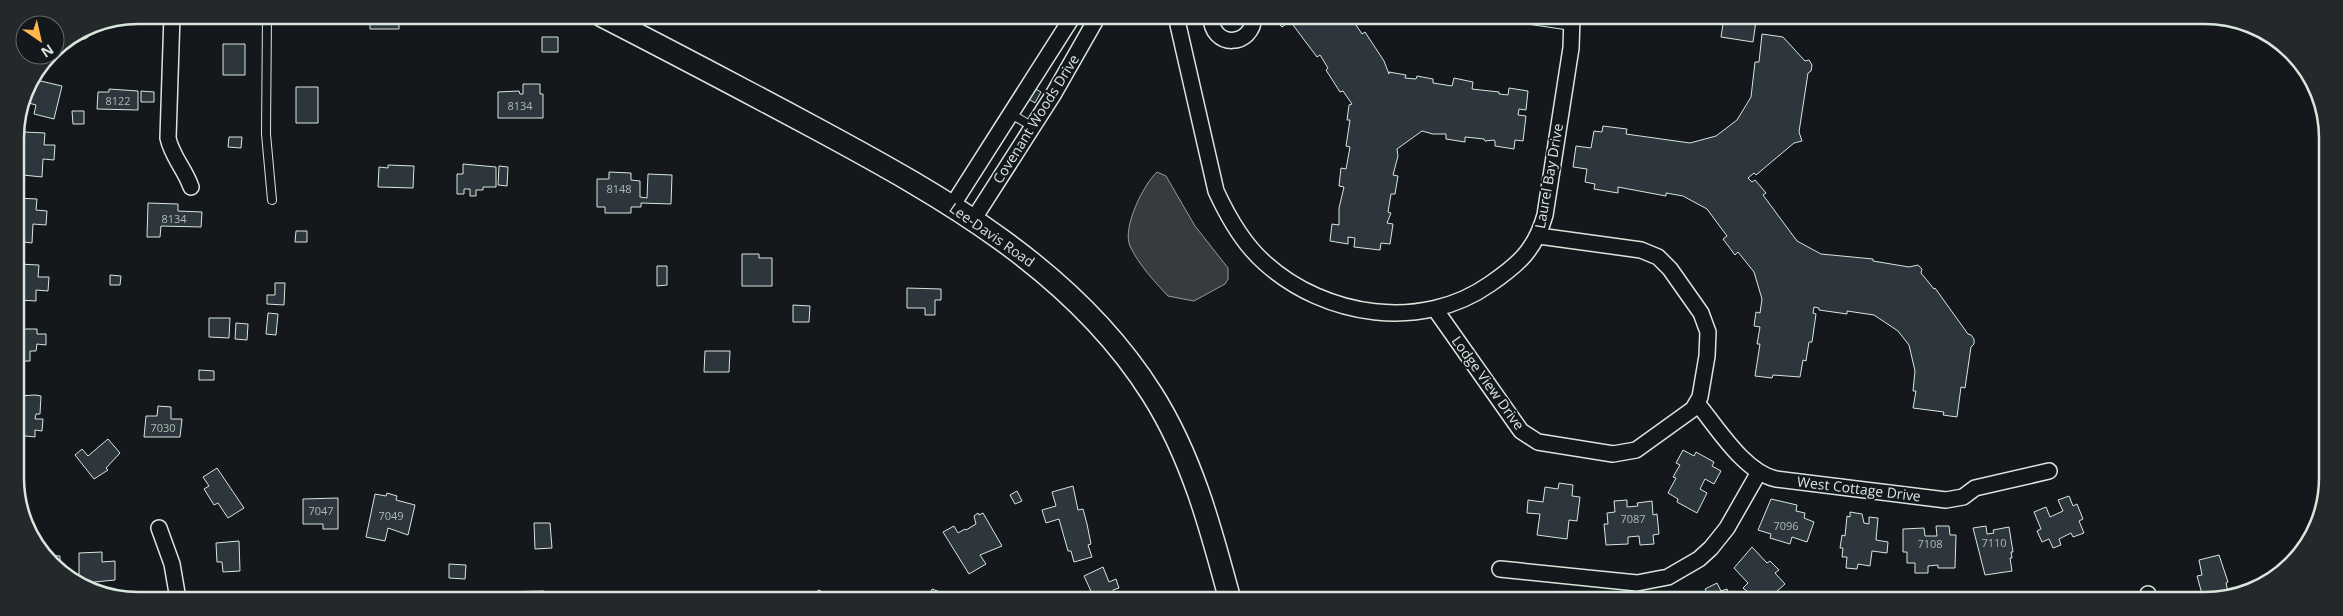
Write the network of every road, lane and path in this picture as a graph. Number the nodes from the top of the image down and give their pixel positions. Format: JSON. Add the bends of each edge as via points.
{"nodes":[{"id":1,"x":172,"y":24,"type":"edge"},
{"id":2,"x":267,"y":24,"type":"edge"},
{"id":3,"x":617,"y":24,"type":"edge"},
{"id":4,"x":1068,"y":24,"type":"edge"},
{"id":5,"x":1093,"y":24,"type":"edge"},
{"id":6,"x":1178,"y":24,"type":"edge"},
{"id":7,"x":1212,"y":24,"type":"edge"},
{"id":8,"x":1252,"y":24,"type":"edge"},
{"id":9,"x":1572,"y":24,"type":"edge"},
{"id":10,"x":1011,"y":114,"type":"junction"},
{"id":11,"x":1032,"y":127,"type":"junction"},
{"id":12,"x":191,"y":187,"type":"dead end"},
{"id":13,"x":272,"y":200,"type":"dead end"},
{"id":14,"x":952,"y":206,"type":"junction"},
{"id":15,"x":973,"y":220,"type":"junction"},
{"id":16,"x":1539,"y":236,"type":"junction"},
{"id":17,"x":1435,"y":309,"type":"junction"},
{"id":18,"x":1697,"y":403,"type":"junction"},
{"id":19,"x":2049,"y":471,"type":"dead end"},
{"id":20,"x":1759,"y":472,"type":"junction"},
{"id":21,"x":159,"y":528,"type":"dead end"},
{"id":22,"x":1500,"y":569,"type":"dead end"},
{"id":23,"x":177,"y":592,"type":"edge"},
{"id":24,"x":1228,"y":592,"type":"edge"}],
"edges":[{"from":1,"to":12,"type":"street","via":[[168,138],[170,150]]},
{"from":2,"to":13,"type":"lane","via":[[266,134]]},
{"from":3,"to":14,"type":"main road","name":"Lee-Davis Road","via":[[894,170]]},
{"from":4,"to":10,"type":"street","name":"Covenant Woods Drive"},
{"from":5,"to":11,"type":"street","name":"Covenant Woods Drive"},
{"from":6,"to":17,"type":"street","name":"Laurel Bay Drive","via":[[1216,191],[1250,248],[1282,276],[1326,301],[1386,313]]},
{"from":7,"to":8,"type":"street","via":[[1218,36],[1232,41],[1239,40],[1250,31]]},
{"from":9,"to":16,"type":"street","name":"Laurel Bay Drive","via":[[1571,48]]},
{"from":10,"to":11,"type":"lane"},
{"from":10,"to":14,"type":"street","name":"Covenant Woods Drive"},
{"from":11,"to":15,"type":"street","name":"Covenant Woods Drive"},
{"from":14,"to":15,"type":"main road","name":"Lee-Davis Road"},
{"from":15,"to":24,"type":"main road","name":"Lee-Davis Road","via":[[1029,259],[1064,289],[1104,330],[1152,395],[1189,465],[1212,530]]},
{"from":16,"to":17,"type":"street","name":"Laurel Bay Drive","via":[[1527,254],[1506,273],[1460,302]]},
{"from":16,"to":18,"type":"street","via":[[1641,250],[1664,262],[1706,325],[1707,356]]},
{"from":17,"to":18,"type":"street","name":"Lodge View Drive","via":[[1520,431],[1538,442],[1614,454],[1629,453],[1687,414]]},
{"from":18,"to":20,"type":"street","name":"West Cottage Drive","via":[[1745,461]]},
{"from":19,"to":20,"type":"street","name":"West Cottage Drive","via":[[1975,488],[1963,497],[1946,500],[1776,479]]},
{"from":20,"to":22,"type":"street","via":[[1712,548],[1668,576],[1637,582]]},
{"from":21,"to":23,"type":"street","via":[[172,564]]}]}
